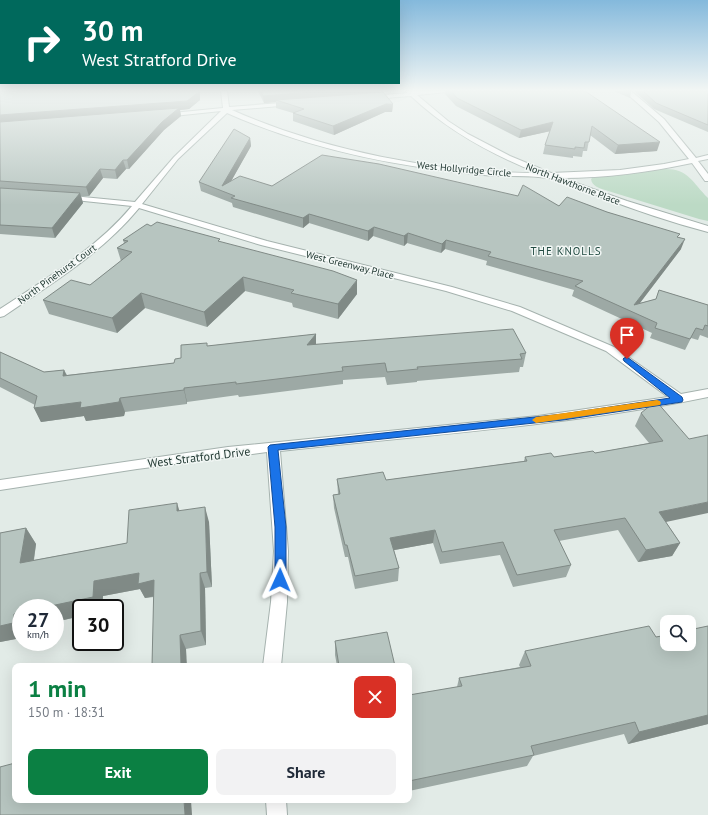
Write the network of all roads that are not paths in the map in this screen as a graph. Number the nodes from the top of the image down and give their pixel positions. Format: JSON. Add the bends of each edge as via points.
{"nodes":[{"id":1,"x":206,"y":129,"type":"edge"},
{"id":2,"x":271,"y":129,"type":"edge"},
{"id":3,"x":455,"y":129,"type":"edge"},
{"id":4,"x":669,"y":129,"type":"edge"},
{"id":5,"x":708,"y":157,"type":"edge"},
{"id":6,"x":694,"y":160,"type":"junction"},
{"id":7,"x":546,"y":174,"type":"junction"},
{"id":8,"x":708,"y":179,"type":"edge"},
{"id":9,"x":53,"y":197,"type":"edge"},
{"id":10,"x":139,"y":205,"type":"junction"},
{"id":11,"x":708,"y":229,"type":"edge"},
{"id":12,"x":0,"y":314,"type":"edge"},
{"id":13,"x":708,"y":393,"type":"edge"},
{"id":14,"x":679,"y":400,"type":"junction"},
{"id":15,"x":273,"y":447,"type":"junction"},
{"id":16,"x":0,"y":485,"type":"edge"},
{"id":17,"x":272,"y":663,"type":"edge"},
{"id":18,"x":276,"y":803,"type":"edge"},
{"id":19,"x":278,"y":815,"type":"edge"}],
"edges":[{"from":1,"to":10,"type":"street","name":"North Pinehurst Court","via":[[176,158]]},
{"from":2,"to":7,"type":"street","name":"West Hollyridge Circle","via":[[289,136],[387,159],[461,170]]},
{"from":3,"to":7,"type":"street","name":"North Hawthorne Place","via":[[507,157]]},
{"from":4,"to":6,"type":"street"},
{"from":5,"to":6,"type":"street","name":"West Hollyridge Circle"},
{"from":6,"to":7,"type":"street","name":"West Hollyridge Circle","via":[[612,172]]},
{"from":6,"to":8,"type":"street"},
{"from":7,"to":11,"type":"street","name":"North Hawthorne Place","via":[[633,206]]},
{"from":9,"to":10,"type":"street","name":"West Greenway Place"},
{"from":10,"to":12,"type":"street","name":"North Pinehurst Court","via":[[78,261]]},
{"from":10,"to":14,"type":"street","name":"West Greenway Place","via":[[264,243],[449,289],[516,309],[610,349],[634,364]]},
{"from":13,"to":14,"type":"street","name":"West Stratford Drive"},
{"from":14,"to":15,"type":"street","name":"West Stratford Drive","via":[[563,417]]},
{"from":15,"to":16,"type":"street","name":"West Stratford Drive"},
{"from":15,"to":17,"type":"street","via":[[281,551]]},
{"from":18,"to":19,"type":"street"}]}
